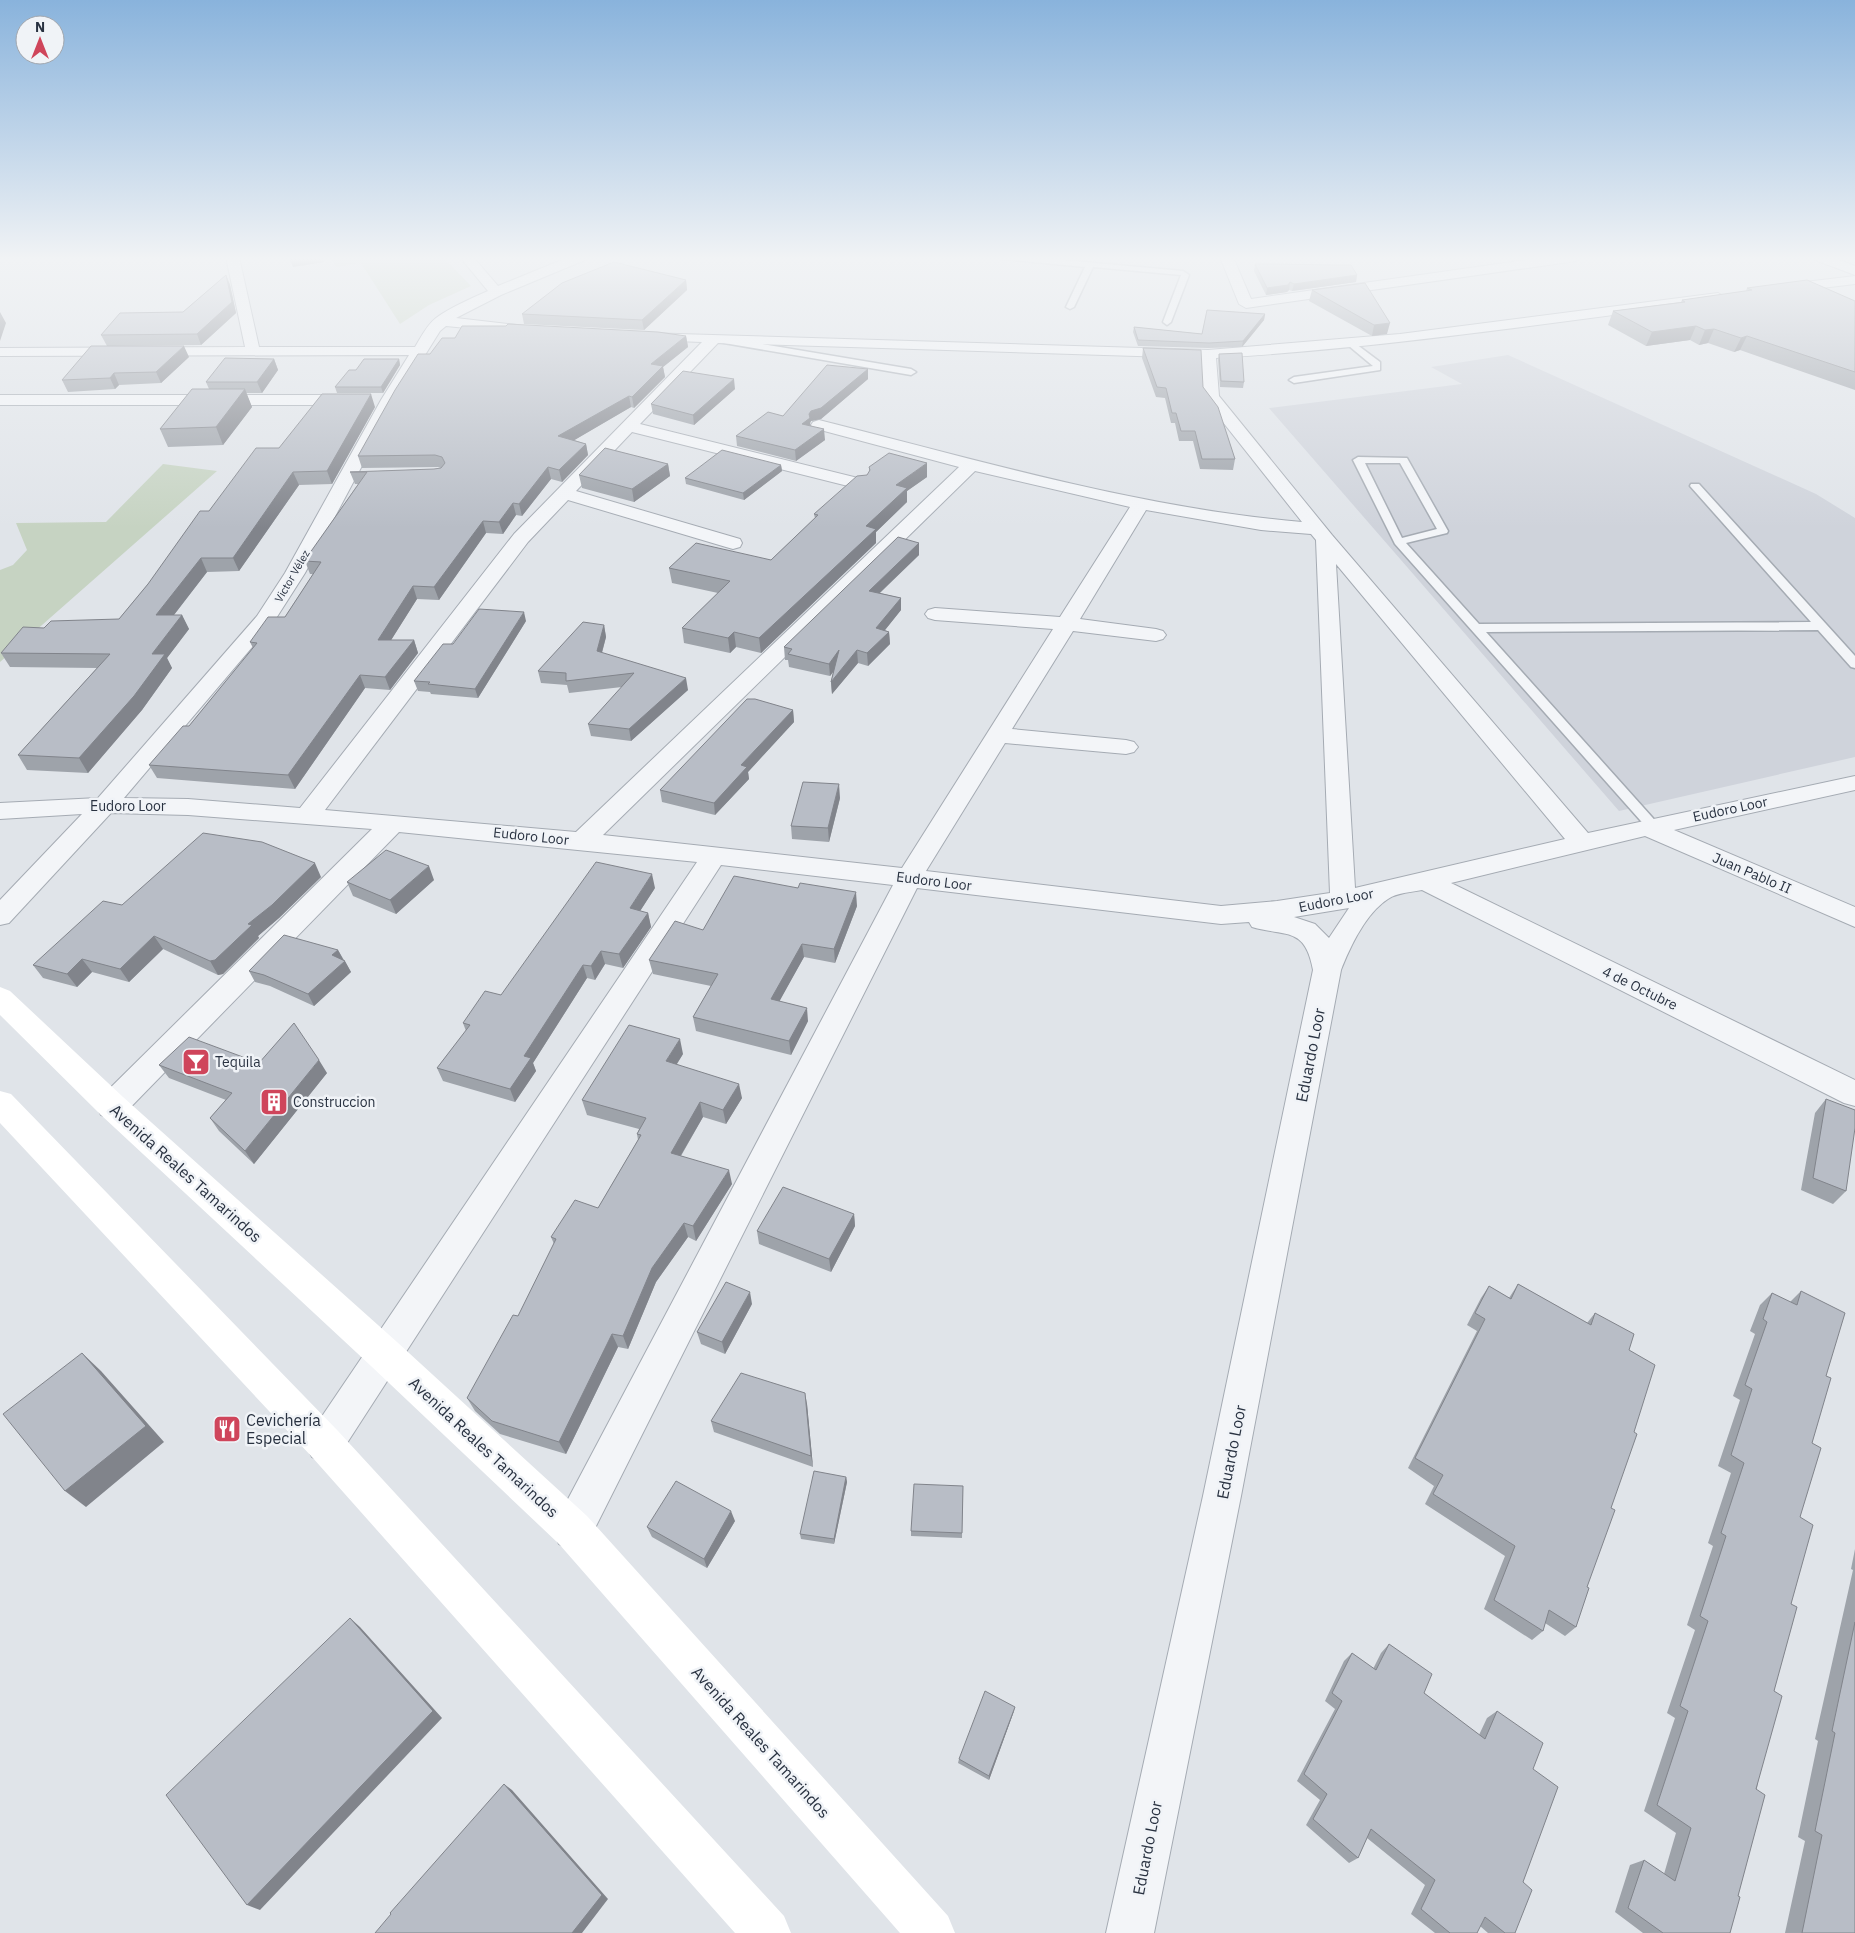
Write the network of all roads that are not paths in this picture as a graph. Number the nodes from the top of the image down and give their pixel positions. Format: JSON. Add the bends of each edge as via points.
{"nodes":[{"id":1,"x":252,"y":347,"type":"edge"},
{"id":2,"x":421,"y":347,"type":"edge"},
{"id":3,"x":705,"y":347,"type":"edge"},
{"id":4,"x":762,"y":347,"type":"edge"},
{"id":5,"x":984,"y":347,"type":"edge"},
{"id":6,"x":1321,"y":347,"type":"edge"},
{"id":7,"x":1356,"y":347,"type":"edge"},
{"id":8,"x":253,"y":351,"type":"junction"},
{"id":9,"x":419,"y":351,"type":"junction"},
{"id":10,"x":0,"y":352,"type":"edge"},
{"id":11,"x":1208,"y":354,"type":"junction"},
{"id":12,"x":911,"y":372,"type":"dead end"},
{"id":13,"x":1294,"y":380,"type":"dead end"},
{"id":14,"x":0,"y":400,"type":"edge"},
{"id":15,"x":390,"y":400,"type":"junction"},
{"id":16,"x":628,"y":426,"type":"junction"},
{"id":17,"x":819,"y":426,"type":"edge"},
{"id":18,"x":971,"y":465,"type":"junction"},
{"id":19,"x":365,"y":475,"type":"edge"},
{"id":20,"x":347,"y":476,"type":"junction"},
{"id":21,"x":860,"y":484,"type":"edge"},
{"id":22,"x":1695,"y":486,"type":"dead end"},
{"id":23,"x":563,"y":493,"type":"junction"},
{"id":24,"x":1140,"y":506,"type":"junction"},
{"id":25,"x":1321,"y":534,"type":"junction"},
{"id":26,"x":1399,"y":542,"type":"junction"},
{"id":27,"x":733,"y":543,"type":"dead end"},
{"id":28,"x":935,"y":614,"type":"dead end"},
{"id":29,"x":1067,"y":624,"type":"junction"},
{"id":30,"x":1820,"y":626,"type":"junction"},
{"id":31,"x":1478,"y":628,"type":"junction"},
{"id":32,"x":1156,"y":635,"type":"dead end"},
{"id":33,"x":1855,"y":664,"type":"edge"},
{"id":34,"x":998,"y":735,"type":"junction"},
{"id":35,"x":1126,"y":748,"type":"dead end"},
{"id":36,"x":1855,"y":783,"type":"edge"},
{"id":37,"x":105,"y":805,"type":"junction"},
{"id":38,"x":0,"y":811,"type":"edge"},
{"id":39,"x":307,"y":816,"type":"junction"},
{"id":40,"x":393,"y":823,"type":"junction"},
{"id":41,"x":1650,"y":827,"type":"junction"},
{"id":42,"x":582,"y":841,"type":"junction"},
{"id":43,"x":1582,"y":842,"type":"junction"},
{"id":44,"x":714,"y":856,"type":"junction"},
{"id":45,"x":909,"y":878,"type":"junction"},
{"id":46,"x":1425,"y":881,"type":"junction"},
{"id":47,"x":1380,"y":891,"type":"junction"},
{"id":48,"x":1343,"y":900,"type":"junction"},
{"id":49,"x":1221,"y":915,"type":"junction"},
{"id":50,"x":0,"y":916,"type":"edge"},
{"id":51,"x":1855,"y":918,"type":"edge"},
{"id":52,"x":1327,"y":970,"type":"junction"},
{"id":53,"x":0,"y":998,"type":"edge"},
{"id":54,"x":1855,"y":1094,"type":"edge"},
{"id":55,"x":0,"y":1103,"type":"edge"},
{"id":56,"x":112,"y":1106,"type":"junction"},
{"id":57,"x":384,"y":1354,"type":"junction"},
{"id":58,"x":325,"y":1444,"type":"junction"},
{"id":59,"x":573,"y":1530,"type":"junction"},
{"id":60,"x":767,"y":1933,"type":"edge"},
{"id":61,"x":931,"y":1933,"type":"edge"},
{"id":62,"x":1130,"y":1933,"type":"edge"}],
"edges":[{"from":1,"to":8,"type":"street"},
{"from":2,"to":9,"type":"street","name":"Victor Vélez"},
{"from":3,"to":16,"type":"street"},
{"from":4,"to":12,"type":"lane"},
{"from":5,"to":11,"type":"street"},
{"from":6,"to":11,"type":"street"},
{"from":7,"to":13,"type":"lane","via":[[1378,364],[1376,368]]},
{"from":8,"to":9,"type":"street"},
{"from":8,"to":10,"type":"street"},
{"from":9,"to":15,"type":"street","name":"Victor Vélez"},
{"from":11,"to":25,"type":"street","via":[[1211,397]]},
{"from":14,"to":15,"type":"street"},
{"from":15,"to":20,"type":"street","name":"Victor Vélez"},
{"from":16,"to":21,"type":"street"},
{"from":16,"to":23,"type":"street"},
{"from":17,"to":18,"type":"street"},
{"from":18,"to":24,"type":"street"},
{"from":18,"to":42,"type":"street"},
{"from":19,"to":20,"type":"street"},
{"from":20,"to":37,"type":"street","name":"Victor Vélez","via":[[295,574],[265,620]]},
{"from":22,"to":30,"type":"lane"},
{"from":23,"to":27,"type":"street"},
{"from":23,"to":39,"type":"street","via":[[521,538]]},
{"from":24,"to":25,"type":"street"},
{"from":24,"to":29,"type":"street"},
{"from":25,"to":43,"type":"street"},
{"from":25,"to":48,"type":"street"},
{"from":26,"to":26,"type":"lane","via":[[1443,531],[1403,460],[1358,460]]},
{"from":26,"to":31,"type":"lane"},
{"from":28,"to":29,"type":"street"},
{"from":29,"to":32,"type":"street"},
{"from":29,"to":34,"type":"street"},
{"from":30,"to":31,"type":"lane"},
{"from":30,"to":33,"type":"lane"},
{"from":31,"to":41,"type":"lane"},
{"from":34,"to":35,"type":"street"},
{"from":34,"to":45,"type":"street"},
{"from":36,"to":41,"type":"street","name":"Eudoro Loor"},
{"from":37,"to":38,"type":"street","name":"Eudoro Loor"},
{"from":37,"to":39,"type":"street","name":"Eudoro Loor","via":[[188,807]]},
{"from":37,"to":50,"type":"street","name":"Victor Vélez"},
{"from":39,"to":40,"type":"street","name":"Eudoro Loor"},
{"from":40,"to":42,"type":"street","name":"Eudoro Loor"},
{"from":40,"to":56,"type":"street"},
{"from":41,"to":43,"type":"street","name":"Eudoro Loor"},
{"from":41,"to":51,"type":"street","name":"Juan Pablo II"},
{"from":42,"to":44,"type":"street","name":"Eudoro Loor"},
{"from":43,"to":46,"type":"street","name":"Eudoro Loor"},
{"from":44,"to":45,"type":"street","name":"Eudoro Loor"},
{"from":44,"to":57,"type":"street"},
{"from":45,"to":49,"type":"street","name":"Eudoro Loor"},
{"from":45,"to":59,"type":"street"},
{"from":46,"to":47,"type":"street","name":"Eudoro Loor"},
{"from":46,"to":54,"type":"street","name":"4 de Octubre"},
{"from":47,"to":48,"type":"street","name":"Eudoro Loor"},
{"from":47,"to":52,"type":"street","name":"Eduardo Loor","via":[[1365,904],[1346,930]]},
{"from":48,"to":49,"type":"street","name":"Eudoro Loor"},
{"from":49,"to":52,"type":"street","name":"Eduardo Loor","via":[[1294,925],[1310,932],[1321,943]]},
{"from":52,"to":62,"type":"street","name":"Eduardo Loor","via":[[1224,1486]]},
{"from":53,"to":56,"type":"main road","name":"Avenida Reales Tamarindos"},
{"from":55,"to":58,"type":"main road"},
{"from":56,"to":57,"type":"main road","name":"Avenida Reales Tamarindos"},
{"from":57,"to":58,"type":"street"},
{"from":57,"to":59,"type":"main road","name":"Avenida Reales Tamarindos"},
{"from":58,"to":60,"type":"main road"},
{"from":59,"to":61,"type":"main road","name":"Avenida Reales Tamarindos"}]}
